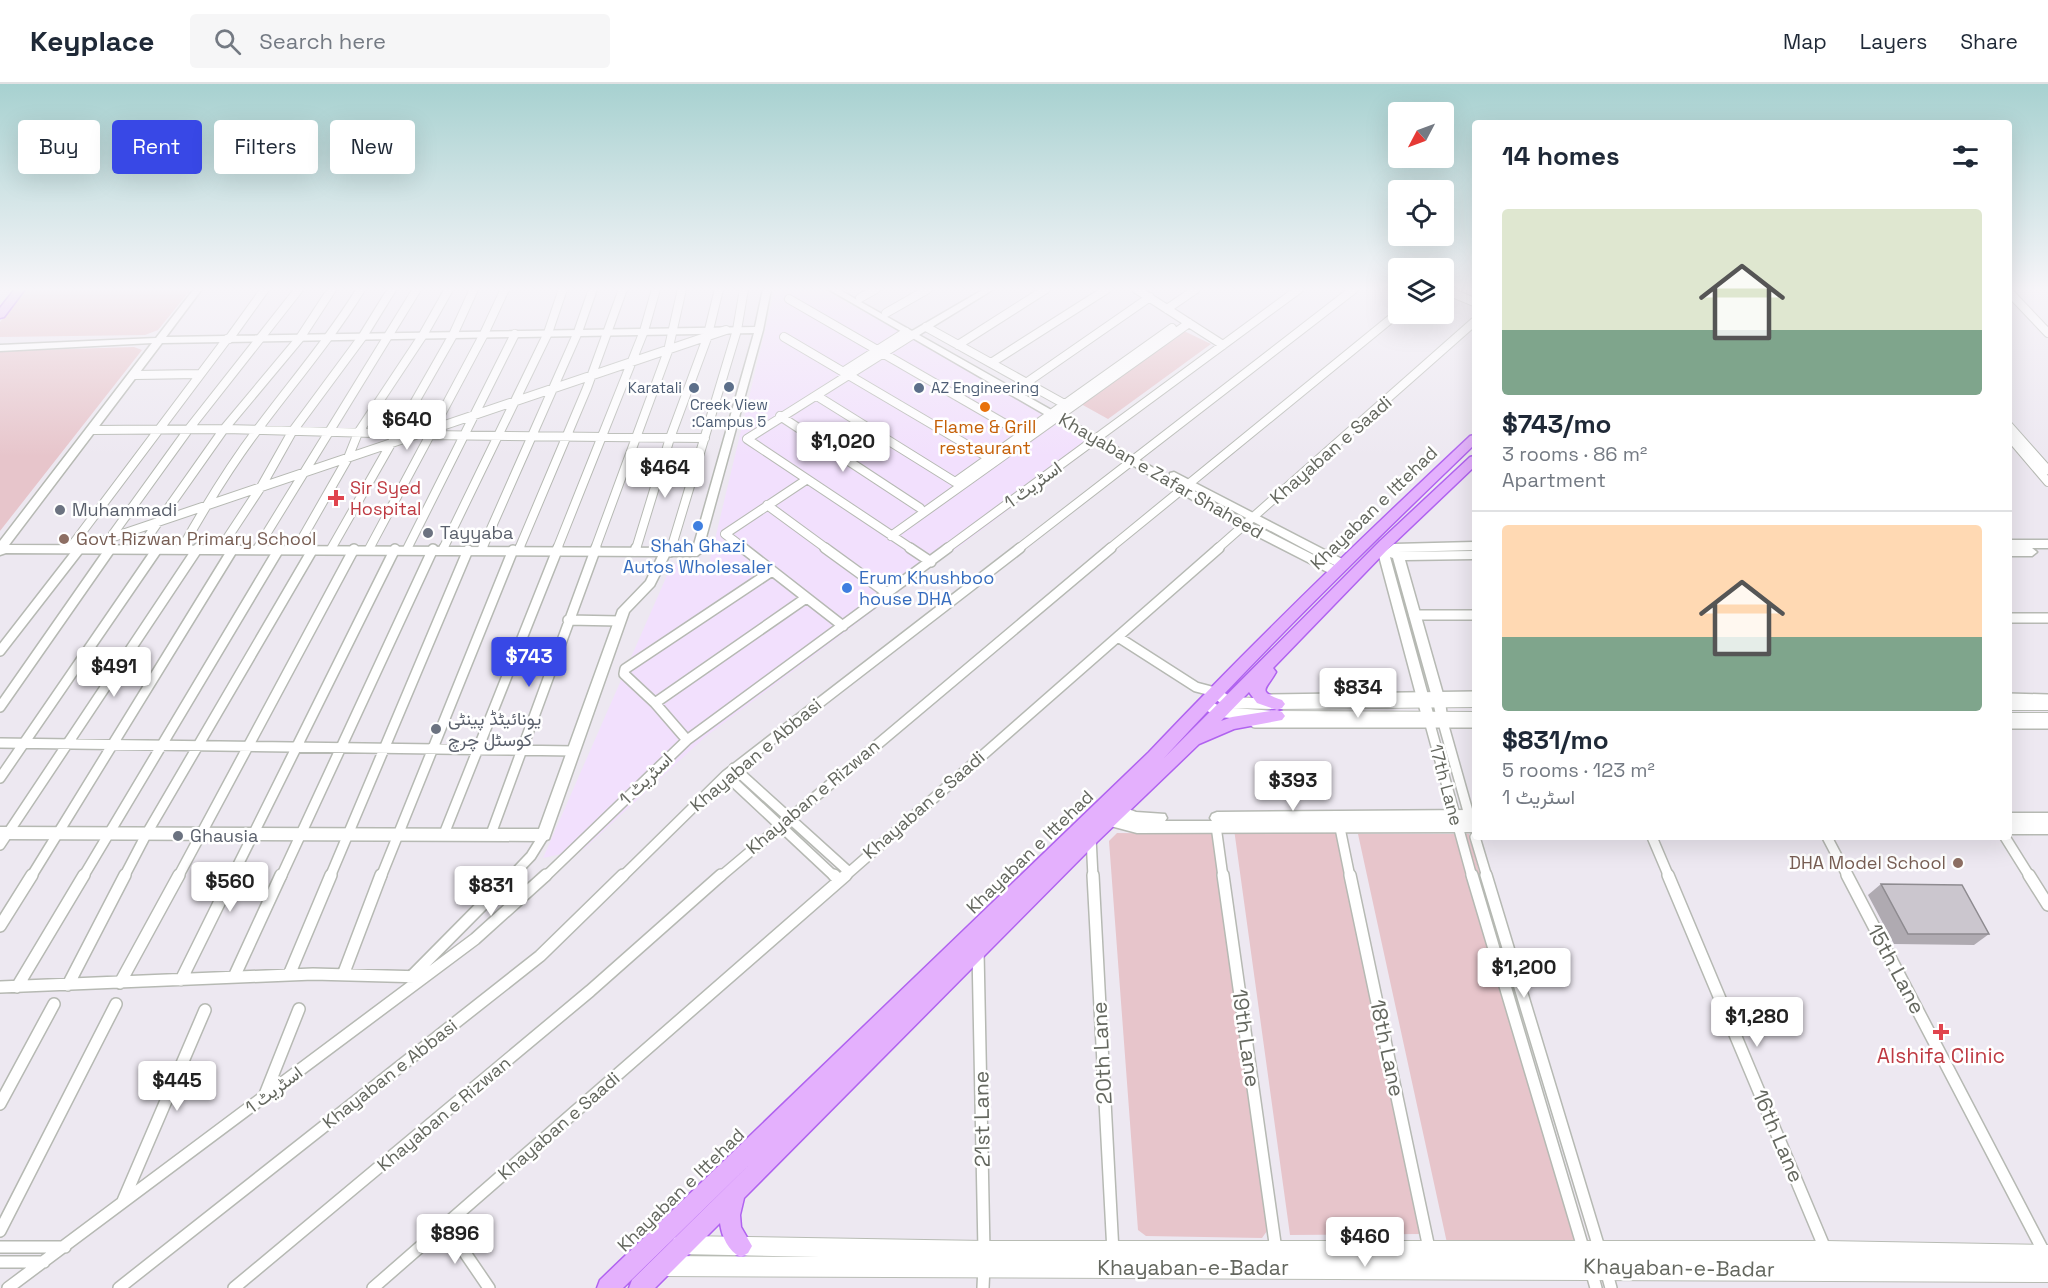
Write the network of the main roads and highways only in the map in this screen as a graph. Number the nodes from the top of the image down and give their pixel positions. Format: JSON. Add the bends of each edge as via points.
{"nodes":[{"id":1,"x":1472,"y":441,"type":"edge"},
{"id":2,"x":1472,"y":462,"type":"edge"},
{"id":3,"x":1273,"y":657,"type":"junction"},
{"id":4,"x":1472,"y":702,"type":"edge"},
{"id":5,"x":1217,"y":703,"type":"junction"},
{"id":6,"x":2012,"y":705,"type":"edge"},
{"id":7,"x":2048,"y":705,"type":"edge"},
{"id":8,"x":1272,"y":706,"type":"junction"},
{"id":9,"x":1472,"y":717,"type":"edge"},
{"id":10,"x":2012,"y":718,"type":"edge"},
{"id":11,"x":2048,"y":718,"type":"edge"},
{"id":12,"x":1188,"y":746,"type":"junction"},
{"id":13,"x":736,"y":1191,"type":"junction"},
{"id":14,"x":681,"y":1245,"type":"junction"},
{"id":15,"x":741,"y":1246,"type":"junction"},
{"id":16,"x":984,"y":1258,"type":"junction"},
{"id":17,"x":1432,"y":1258,"type":"junction"},
{"id":18,"x":1595,"y":1259,"type":"junction"},
{"id":19,"x":2047,"y":1260,"type":"edge"},
{"id":20,"x":663,"y":1266,"type":"junction"},
{"id":21,"x":608,"y":1288,"type":"edge"},
{"id":22,"x":640,"y":1288,"type":"edge"}],
"edges":[{"from":1,"to":5,"type":"main road","name":"Khayaban e Ittehad","via":[[1339,568]]},
{"from":2,"to":3,"type":"main road","name":"Khayaban e Ittehad","via":[[1388,553]]},
{"from":3,"to":5,"type":"main road","name":"Khayaban e Ittehad"},
{"from":3,"to":8,"type":"main road","via":[[1274,668],[1256,688]]},
{"from":4,"to":8,"type":"main road","via":[[1424,699]]},
{"from":5,"to":8,"type":"main road"},
{"from":5,"to":12,"type":"main road","name":"Khayaban e Ittehad"},
{"from":5,"to":21,"type":"main road","name":"Khayaban e Ittehad","via":[[1155,758]]},
{"from":6,"to":7,"type":"main road"},
{"from":8,"to":9,"type":"main road","via":[[1435,720]]},
{"from":8,"to":12,"type":"main road","via":[[1215,729]]},
{"from":10,"to":11,"type":"main road"},
{"from":12,"to":13,"type":"main road","name":"Khayaban e Ittehad","via":[[1091,837]]},
{"from":13,"to":14,"type":"main road","name":"Khayaban e Ittehad"},
{"from":13,"to":15,"type":"main road","via":[[728,1217]]},
{"from":14,"to":15,"type":"main road","name":"Khayaban-e-Badar"},
{"from":14,"to":20,"type":"main road","name":"Khayaban e Ittehad"},
{"from":15,"to":16,"type":"main road","name":"Khayaban-e-Badar"},
{"from":16,"to":17,"type":"main road","name":"Khayaban-e-Badar","via":[[1113,1249],[1276,1250]]},
{"from":16,"to":17,"type":"main road","name":"Khayaban-e-Badar","via":[[1113,1269]]},
{"from":16,"to":20,"type":"main road","name":"Khayaban-e-Badar"},
{"from":17,"to":18,"type":"main road","name":"Khayaban-e-Badar"},
{"from":18,"to":19,"type":"main road","name":"Khayaban-e-Badar","via":[[1826,1250]]},
{"from":18,"to":19,"type":"main road","name":"Khayaban-e-Badar","via":[[1834,1270]]},
{"from":20,"to":22,"type":"main road","name":"Khayaban e Ittehad"}]}
